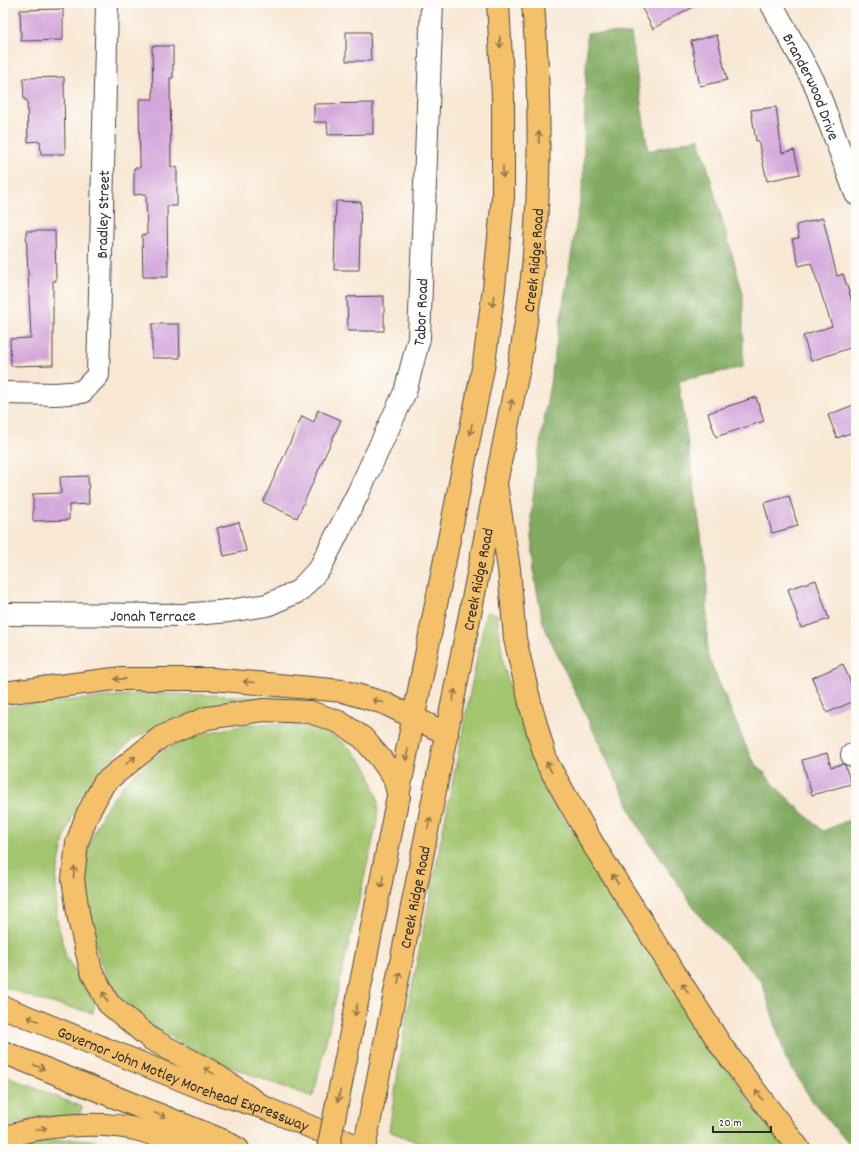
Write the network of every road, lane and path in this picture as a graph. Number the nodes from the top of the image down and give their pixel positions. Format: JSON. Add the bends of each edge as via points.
{"nodes":[{"id":1,"x":107,"y":3,"type":"edge"},
{"id":2,"x":432,"y":3,"type":"edge"},
{"id":3,"x":498,"y":3,"type":"edge"},
{"id":4,"x":533,"y":3,"type":"edge"},
{"id":5,"x":771,"y":3,"type":"edge"},
{"id":6,"x":856,"y":194,"type":"edge"},
{"id":7,"x":3,"y":393,"type":"edge"},
{"id":8,"x":496,"y":484,"type":"junction"},
{"id":9,"x":299,"y":591,"type":"joint"},
{"id":10,"x":3,"y":614,"type":"edge"},
{"id":11,"x":3,"y":693,"type":"edge"},
{"id":12,"x":414,"y":716,"type":"junction"},
{"id":13,"x":447,"y":734,"type":"junction"},
{"id":14,"x":399,"y":797,"type":"junction"},
{"id":15,"x":3,"y":1007,"type":"edge"},
{"id":16,"x":3,"y":1052,"type":"edge"},
{"id":17,"x":265,"y":1108,"type":"junction"},
{"id":18,"x":3,"y":1139,"type":"edge"},
{"id":19,"x":194,"y":1149,"type":"edge"},
{"id":20,"x":238,"y":1149,"type":"edge"},
{"id":21,"x":328,"y":1149,"type":"edge"},
{"id":22,"x":364,"y":1149,"type":"edge"},
{"id":23,"x":799,"y":1149,"type":"edge"}],
"edges":[{"from":1,"to":7,"type":"street","name":"Bradley Street","via":[[98,375],[82,392]]},
{"from":2,"to":9,"type":"street","name":"Tabor Road","via":[[419,338],[405,392],[358,493],[320,568]]},
{"from":3,"to":12,"type":"main road","one_way":true,"via":[[504,98],[503,189],[494,288],[484,363]]},
{"from":8,"to":4,"type":"main road","name":"Creek Ridge Road","one_way":true,"via":[[519,367],[533,268],[539,170],[538,68]]},
{"from":5,"to":6,"type":"street","name":"Branderwood Drive","via":[[815,84]]},
{"from":13,"to":8,"type":"main road","name":"Creek Ridge Road","one_way":true},
{"from":23,"to":8,"type":"main road","one_way":true,"via":[[722,1047],[594,846],[547,763],[515,639],[509,569]]},
{"from":9,"to":10,"type":"street","name":"Jonah Terrace","via":[[267,605],[183,615]]},
{"from":12,"to":11,"type":"main road","one_way":true,"via":[[384,703],[343,691],[212,679],[114,679]]},
{"from":12,"to":13,"type":"main road"},
{"from":12,"to":14,"type":"main road","one_way":true},
{"from":22,"to":13,"type":"main road","name":"Creek Ridge Road","one_way":true},
{"from":17,"to":14,"type":"main road","one_way":true,"via":[[210,1071],[151,1039],[108,1003],[92,970],[79,919],[73,879],[77,843],[88,814],[104,783],[161,737],[207,718],[264,710],[310,712],[340,722],[363,738],[381,759],[394,778]]},
{"from":14,"to":21,"type":"main road","one_way":true,"bridge":true},
{"from":17,"to":15,"type":"main road","name":"Governor John Motley Morehead Expressway","one_way":true,"via":[[209,1090]]},
{"from":16,"to":20,"type":"main road","one_way":true,"via":[[224,1141]]},
{"from":17,"to":22,"type":"main road","name":"Governor John Motley Morehead Expressway"},
{"from":18,"to":19,"type":"main road","one_way":true,"via":[[47,1128],[89,1124],[138,1130]]}]}
